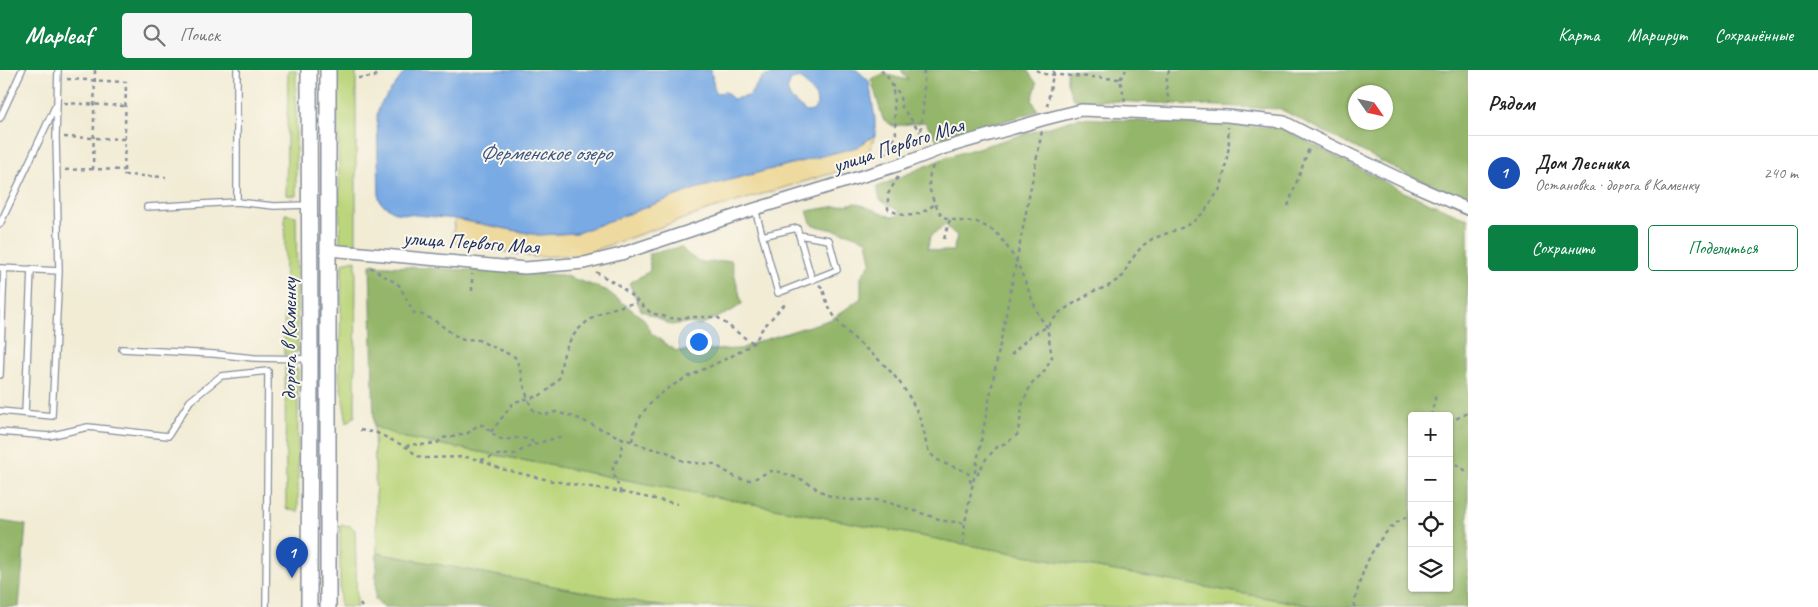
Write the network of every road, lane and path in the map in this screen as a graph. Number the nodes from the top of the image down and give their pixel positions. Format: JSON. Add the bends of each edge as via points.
{"nodes":[{"id":1,"x":22,"y":70,"type":"edge"},
{"id":2,"x":58,"y":70,"type":"edge"},
{"id":3,"x":68,"y":70,"type":"edge"},
{"id":4,"x":95,"y":70,"type":"edge"},
{"id":5,"x":237,"y":70,"type":"edge"},
{"id":6,"x":309,"y":70,"type":"edge"},
{"id":7,"x":328,"y":70,"type":"edge"},
{"id":8,"x":382,"y":70,"type":"edge"},
{"id":9,"x":881,"y":70,"type":"edge"},
{"id":10,"x":924,"y":70,"type":"edge"},
{"id":11,"x":1036,"y":70,"type":"edge"},
{"id":12,"x":1126,"y":70,"type":"edge"},
{"id":13,"x":1169,"y":70,"type":"edge"},
{"id":14,"x":1054,"y":72,"type":"edge"},
{"id":15,"x":358,"y":78,"type":"dead end"},
{"id":16,"x":1120,"y":79,"type":"junction"},
{"id":17,"x":95,"y":80,"type":"junction"},
{"id":18,"x":890,"y":83,"type":"junction"},
{"id":19,"x":94,"y":104,"type":"junction"},
{"id":20,"x":56,"y":105,"type":"junction"},
{"id":21,"x":125,"y":106,"type":"junction"},
{"id":22,"x":1170,"y":107,"type":"dead end"},
{"id":23,"x":1128,"y":112,"type":"junction"},
{"id":24,"x":1045,"y":116,"type":"junction"},
{"id":25,"x":1227,"y":116,"type":"junction"},
{"id":26,"x":0,"y":118,"type":"edge"},
{"id":27,"x":920,"y":132,"type":"junction"},
{"id":28,"x":56,"y":137,"type":"junction"},
{"id":29,"x":94,"y":138,"type":"junction"},
{"id":30,"x":1313,"y":138,"type":"junction"},
{"id":31,"x":125,"y":139,"type":"junction"},
{"id":32,"x":941,"y":149,"type":"junction"},
{"id":33,"x":919,"y":158,"type":"junction"},
{"id":34,"x":899,"y":165,"type":"junction"},
{"id":35,"x":94,"y":169,"type":"junction"},
{"id":36,"x":124,"y":170,"type":"junction"},
{"id":37,"x":56,"y":171,"type":"junction"},
{"id":38,"x":874,"y":172,"type":"junction"},
{"id":39,"x":166,"y":177,"type":"dead end"},
{"id":40,"x":237,"y":202,"type":"junction"},
{"id":41,"x":935,"y":204,"type":"junction"},
{"id":42,"x":309,"y":205,"type":"junction"},
{"id":43,"x":147,"y":206,"type":"dead end"},
{"id":44,"x":1288,"y":206,"type":"dead end"},
{"id":45,"x":755,"y":209,"type":"junction"},
{"id":46,"x":1468,"y":209,"type":"edge"},
{"id":47,"x":950,"y":219,"type":"junction"},
{"id":48,"x":0,"y":224,"type":"edge"},
{"id":49,"x":799,"y":235,"type":"junction"},
{"id":50,"x":762,"y":236,"type":"junction"},
{"id":51,"x":944,"y":239,"type":"dead end"},
{"id":52,"x":329,"y":250,"type":"junction"},
{"id":53,"x":1017,"y":262,"type":"junction"},
{"id":54,"x":472,"y":263,"type":"junction"},
{"id":55,"x":584,"y":263,"type":"junction"},
{"id":56,"x":364,"y":264,"type":"dead end"},
{"id":57,"x":2,"y":268,"type":"edge"},
{"id":58,"x":31,"y":269,"type":"junction"},
{"id":59,"x":58,"y":271,"type":"junction"},
{"id":60,"x":812,"y":280,"type":"junction"},
{"id":61,"x":472,"y":291,"type":"dead end"},
{"id":62,"x":785,"y":291,"type":"junction"},
{"id":63,"x":638,"y":303,"type":"junction"},
{"id":64,"x":1047,"y":327,"type":"junction"},
{"id":65,"x":754,"y":343,"type":"junction"},
{"id":66,"x":122,"y":349,"type":"dead end"},
{"id":67,"x":1011,"y":355,"type":"dead end"},
{"id":68,"x":310,"y":359,"type":"junction"},
{"id":69,"x":0,"y":374,"type":"edge"},
{"id":70,"x":1436,"y":394,"type":"dead end"},
{"id":71,"x":527,"y":398,"type":"junction"},
{"id":72,"x":0,"y":411,"type":"edge"},
{"id":73,"x":1432,"y":412,"type":"edge"},
{"id":74,"x":1468,"y":412,"type":"edge"},
{"id":75,"x":25,"y":414,"type":"junction"},
{"id":76,"x":1453,"y":420,"type":"edge"},
{"id":77,"x":360,"y":430,"type":"dead end"},
{"id":78,"x":0,"y":432,"type":"edge"},
{"id":79,"x":491,"y":432,"type":"junction"},
{"id":80,"x":562,"y":436,"type":"dead end"},
{"id":81,"x":623,"y":438,"type":"junction"},
{"id":82,"x":632,"y":441,"type":"junction"},
{"id":83,"x":533,"y":445,"type":"junction"},
{"id":84,"x":406,"y":447,"type":"junction"},
{"id":85,"x":480,"y":460,"type":"junction"},
{"id":86,"x":1453,"y":463,"type":"edge"},
{"id":87,"x":1468,"y":472,"type":"edge"},
{"id":88,"x":973,"y":483,"type":"junction"},
{"id":89,"x":972,"y":489,"type":"junction"},
{"id":90,"x":621,"y":493,"type":"junction"},
{"id":91,"x":678,"y":504,"type":"dead end"},
{"id":92,"x":1408,"y":516,"type":"edge"},
{"id":93,"x":965,"y":523,"type":"junction"},
{"id":94,"x":963,"y":544,"type":"dead end"},
{"id":95,"x":266,"y":607,"type":"edge"},
{"id":96,"x":309,"y":607,"type":"edge"},
{"id":97,"x":328,"y":607,"type":"edge"},
{"id":98,"x":1354,"y":607,"type":"edge"}],
"edges":[{"from":1,"to":26,"type":"lane"},
{"from":2,"to":20,"type":"lane"},
{"from":3,"to":17,"type":"path","via":[[67,79]]},
{"from":4,"to":17,"type":"path"},
{"from":5,"to":40,"type":"lane"},
{"from":6,"to":42,"type":"main road","name":"дорога в Каменку"},
{"from":7,"to":52,"type":"main road","name":"дорога в Каменку"},
{"from":8,"to":15,"type":"path","via":[[374,77]]},
{"from":9,"to":18,"type":"path"},
{"from":10,"to":27,"type":"path"},
{"from":11,"to":14,"type":"path","via":[[1045,74]]},
{"from":12,"to":16,"type":"path"},
{"from":13,"to":22,"type":"path","via":[[1166,84]]},
{"from":14,"to":16,"type":"path","via":[[1074,77]]},
{"from":14,"to":24,"type":"path"},
{"from":16,"to":23,"type":"path"},
{"from":17,"to":19,"type":"path"},
{"from":17,"to":21,"type":"path","via":[[126,82]]},
{"from":18,"to":27,"type":"path"},
{"from":18,"to":38,"type":"path","via":[[896,134]]},
{"from":19,"to":20,"type":"path","via":[[66,102]]},
{"from":19,"to":21,"type":"path"},
{"from":19,"to":29,"type":"path"},
{"from":20,"to":28,"type":"lane"},
{"from":20,"to":48,"type":"lane"},
{"from":21,"to":31,"type":"path"},
{"from":23,"to":24,"type":"street","name":"улица Первого Мая","via":[[1081,110]]},
{"from":23,"to":25,"type":"street","name":"улица Первого Мая"},
{"from":24,"to":32,"type":"street","name":"улица Первого Мая"},
{"from":24,"to":53,"type":"path"},
{"from":25,"to":30,"type":"street","name":"улица Первого Мая","via":[[1284,122]]},
{"from":25,"to":64,"type":"path","via":[[1229,146],[1224,174],[1205,211],[1184,227],[1160,235],[1142,246],[1123,276],[1060,312]]},
{"from":27,"to":33,"type":"path"},
{"from":28,"to":29,"type":"path"},
{"from":28,"to":37,"type":"lane"},
{"from":29,"to":31,"type":"path"},
{"from":29,"to":35,"type":"path"},
{"from":30,"to":44,"type":"path"},
{"from":30,"to":46,"type":"street","name":"улица Первого Мая"},
{"from":31,"to":36,"type":"path"},
{"from":32,"to":33,"type":"street","name":"улица Первого Мая"},
{"from":32,"to":41,"type":"path","via":[[931,168],[928,184]]},
{"from":33,"to":34,"type":"street","name":"улица Первого Мая"},
{"from":34,"to":38,"type":"street","name":"улица Первого Мая"},
{"from":34,"to":41,"type":"path","via":[[898,178],[888,194],[888,209],[909,216],[924,212]]},
{"from":35,"to":36,"type":"path"},
{"from":35,"to":37,"type":"path"},
{"from":36,"to":39,"type":"path","via":[[124,174]]},
{"from":37,"to":59,"type":"lane"},
{"from":38,"to":45,"type":"street","name":"улица Первого Мая"},
{"from":40,"to":42,"type":"lane"},
{"from":40,"to":43,"type":"lane"},
{"from":41,"to":47,"type":"path","via":[[943,217]]},
{"from":42,"to":68,"type":"main road","name":"дорога в Каменку"},
{"from":45,"to":50,"type":"lane"},
{"from":45,"to":55,"type":"street","name":"улица Первого Мая"},
{"from":47,"to":51,"type":"path"},
{"from":47,"to":53,"type":"path","via":[[977,222],[996,232]]},
{"from":49,"to":50,"type":"lane","via":[[797,228]]},
{"from":49,"to":60,"type":"lane"},
{"from":49,"to":60,"type":"lane","via":[[829,240],[837,270]]},
{"from":50,"to":62,"type":"lane","via":[[778,293]]},
{"from":52,"to":54,"type":"street","name":"улица Первого Мая"},
{"from":52,"to":97,"type":"main road","name":"дорога в Каменку"},
{"from":53,"to":64,"type":"path","via":[[1039,316]]},
{"from":53,"to":88,"type":"path"},
{"from":54,"to":55,"type":"street","name":"улица Первого Мая","via":[[525,268]]},
{"from":54,"to":61,"type":"path"},
{"from":55,"to":63,"type":"path","via":[[620,286]]},
{"from":56,"to":71,"type":"path","via":[[399,285],[414,313],[438,322],[462,340],[476,339],[515,357]]},
{"from":57,"to":58,"type":"lane"},
{"from":57,"to":69,"type":"lane"},
{"from":58,"to":59,"type":"lane"},
{"from":58,"to":75,"type":"lane"},
{"from":59,"to":75,"type":"lane","via":[[52,416]]},
{"from":60,"to":62,"type":"lane"},
{"from":60,"to":89,"type":"path","via":[[823,288],[837,322],[882,362],[897,380],[917,411],[928,450],[936,459],[968,474]]},
{"from":62,"to":65,"type":"path","via":[[784,304]]},
{"from":63,"to":65,"type":"path","via":[[652,313],[675,319],[717,317]]},
{"from":63,"to":71,"type":"path","via":[[625,304],[584,322],[564,352],[560,377],[539,396]]},
{"from":64,"to":67,"type":"path","via":[[1031,335]]},
{"from":64,"to":88,"type":"path","via":[[1052,357],[1043,373],[1031,384],[1022,405],[1017,435],[998,446],[986,459]]},
{"from":65,"to":82,"type":"path","via":[[734,356],[687,376],[655,398],[642,415]]},
{"from":66,"to":68,"type":"lane"},
{"from":68,"to":96,"type":"main road","name":"дорога в Каменку"},
{"from":70,"to":73,"type":"path"},
{"from":71,"to":79,"type":"path","via":[[514,402]]},
{"from":71,"to":81,"type":"path","via":[[534,411],[546,415],[554,412],[575,416]]},
{"from":72,"to":75,"type":"lane"},
{"from":74,"to":76,"type":"path"},
{"from":77,"to":84,"type":"path","via":[[377,433]]},
{"from":78,"to":95,"type":"lane","via":[[49,436],[88,427],[168,436],[190,401],[221,376],[268,371]]},
{"from":79,"to":83,"type":"path","via":[[504,440],[528,439]]},
{"from":79,"to":84,"type":"path","via":[[478,425],[468,433],[443,438],[437,443]]},
{"from":80,"to":83,"type":"path"},
{"from":81,"to":82,"type":"path"},
{"from":81,"to":90,"type":"path","via":[[620,456],[613,467]]},
{"from":82,"to":93,"type":"path","via":[[667,452],[683,461],[714,464],[745,480],[770,471],[780,472],[834,497],[887,502],[945,521]]},
{"from":83,"to":85,"type":"path","via":[[515,454]]},
{"from":84,"to":85,"type":"path","via":[[416,456],[426,458]]},
{"from":85,"to":90,"type":"path","via":[[501,469],[552,481]]},
{"from":86,"to":87,"type":"path"},
{"from":88,"to":89,"type":"path"},
{"from":89,"to":93,"type":"path"},
{"from":90,"to":91,"type":"path"},
{"from":92,"to":98,"type":"path","via":[[1381,538],[1360,578]]},
{"from":93,"to":94,"type":"path"}]}
